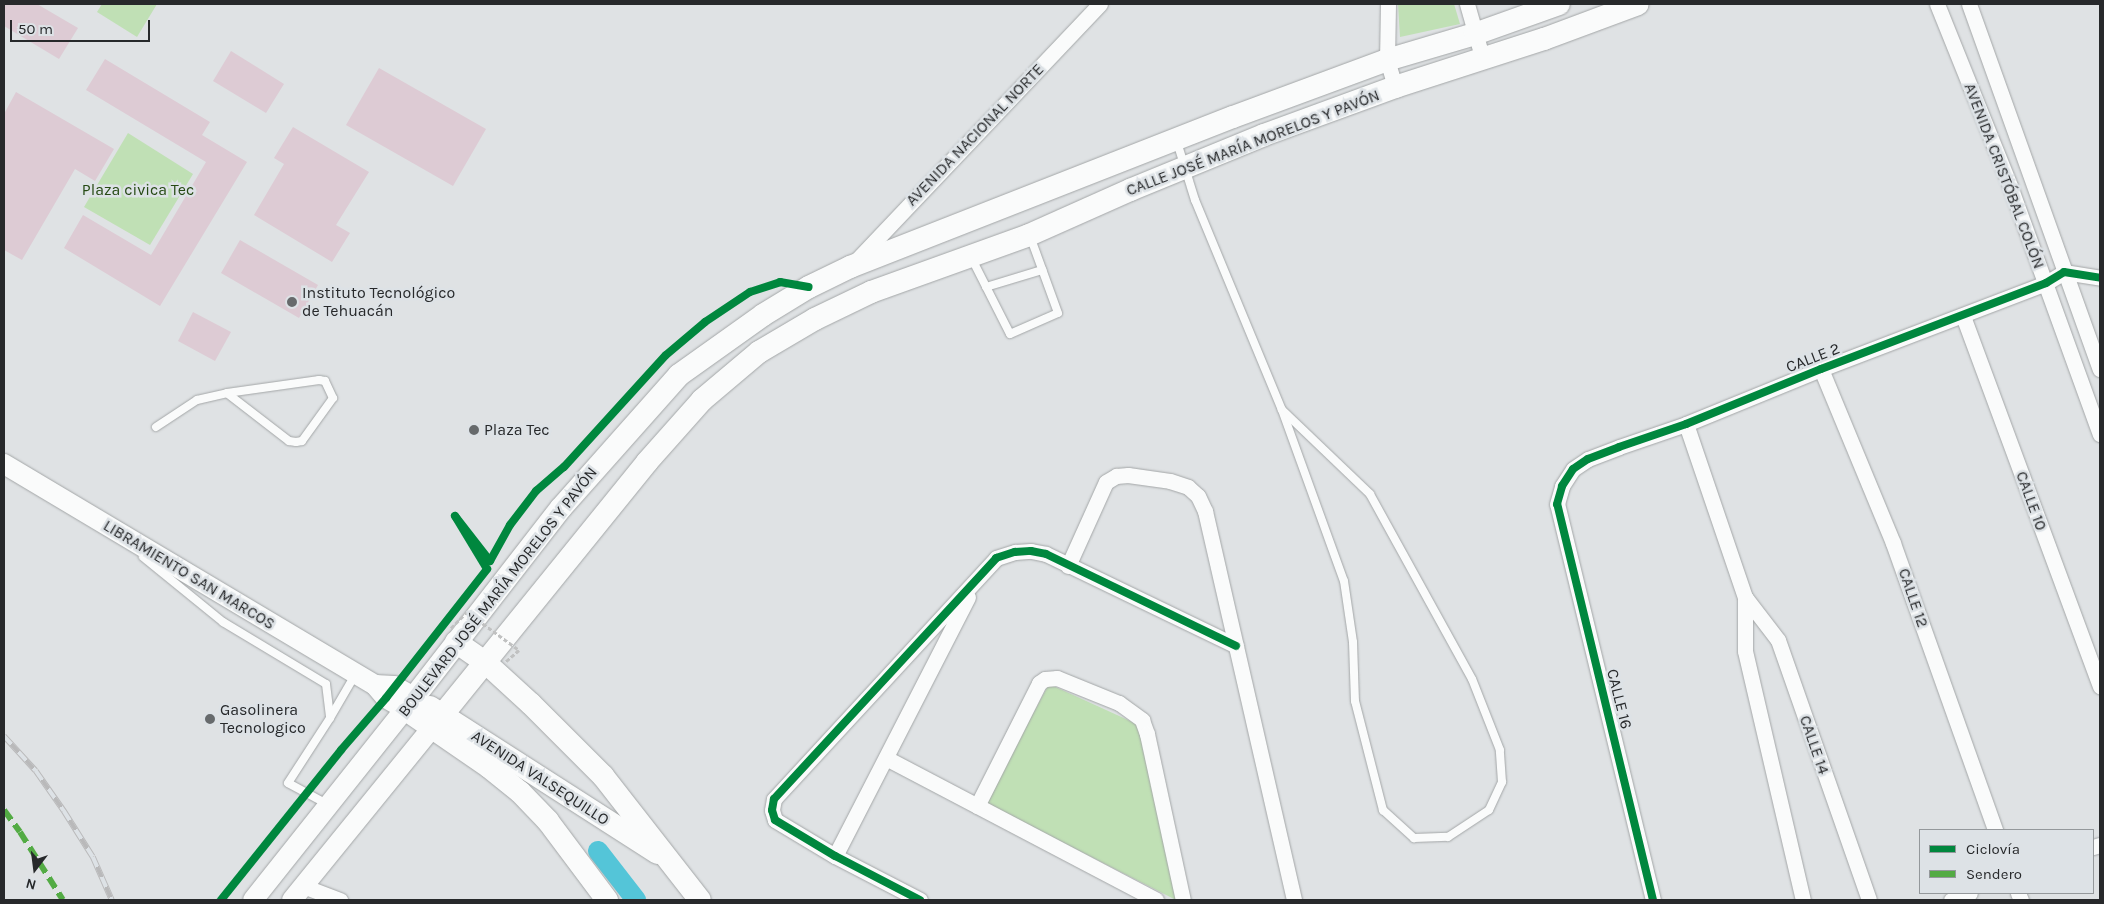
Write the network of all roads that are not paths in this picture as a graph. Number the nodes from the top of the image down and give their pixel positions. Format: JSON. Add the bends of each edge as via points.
{"nodes":[{"id":1,"x":1100,"y":4,"type":"edge"},
{"id":2,"x":1388,"y":4,"type":"edge"},
{"id":3,"x":1467,"y":4,"type":"edge"},
{"id":4,"x":1559,"y":4,"type":"edge"},
{"id":5,"x":1638,"y":4,"type":"edge"},
{"id":6,"x":1937,"y":4,"type":"edge"},
{"id":7,"x":1969,"y":4,"type":"edge"},
{"id":8,"x":1475,"y":34,"type":"junction"},
{"id":9,"x":1387,"y":60,"type":"junction"},
{"id":10,"x":1483,"y":60,"type":"junction"},
{"id":11,"x":1395,"y":88,"type":"junction"},
{"id":12,"x":1176,"y":140,"type":"junction"},
{"id":13,"x":1184,"y":167,"type":"junction"},
{"id":14,"x":1029,"y":235,"type":"junction"},
{"id":15,"x":971,"y":257,"type":"junction"},
{"id":16,"x":850,"y":267,"type":"junction"},
{"id":17,"x":1042,"y":270,"type":"junction"},
{"id":18,"x":2064,"y":272,"type":"junction"},
{"id":19,"x":2100,"y":278,"type":"edge"},
{"id":20,"x":2046,"y":283,"type":"junction"},
{"id":21,"x":986,"y":287,"type":"junction"},
{"id":22,"x":872,"y":292,"type":"joint"},
{"id":23,"x":1963,"y":316,"type":"junction"},
{"id":24,"x":1821,"y":369,"type":"junction"},
{"id":25,"x":2100,"y":369,"type":"edge"},
{"id":26,"x":227,"y":393,"type":"junction"},
{"id":27,"x":1282,"y":410,"type":"junction"},
{"id":28,"x":1686,"y":424,"type":"junction"},
{"id":29,"x":156,"y":427,"type":"dead end"},
{"id":30,"x":2100,"y":434,"type":"edge"},
{"id":31,"x":4,"y":464,"type":"edge"},
{"id":32,"x":1557,"y":504,"type":"joint"},
{"id":33,"x":101,"y":523,"type":"junction"},
{"id":34,"x":1068,"y":566,"type":"junction"},
{"id":35,"x":977,"y":579,"type":"junction"},
{"id":36,"x":1745,"y":597,"type":"junction"},
{"id":37,"x":449,"y":633,"type":"junction"},
{"id":38,"x":1236,"y":646,"type":"junction"},
{"id":39,"x":495,"y":662,"type":"junction"},
{"id":40,"x":355,"y":675,"type":"junction"},
{"id":41,"x":2100,"y":686,"type":"edge"},
{"id":42,"x":410,"y":703,"type":"junction"},
{"id":43,"x":330,"y":718,"type":"junction"},
{"id":44,"x":436,"y":722,"type":"junction"},
{"id":45,"x":886,"y":758,"type":"junction"},
{"id":46,"x":572,"y":798,"type":"junction"},
{"id":47,"x":328,"y":805,"type":"junction"},
{"id":48,"x":977,"y":806,"type":"junction"},
{"id":49,"x":548,"y":821,"type":"junction"},
{"id":50,"x":1995,"y":829,"type":"edge"},
{"id":51,"x":835,"y":856,"type":"junction"},
{"id":52,"x":667,"y":859,"type":"junction"},
{"id":53,"x":297,"y":893,"type":"edge"},
{"id":54,"x":1967,"y":894,"type":"edge"},
{"id":55,"x":253,"y":900,"type":"edge"},
{"id":56,"x":340,"y":900,"type":"edge"},
{"id":57,"x":607,"y":900,"type":"edge"},
{"id":58,"x":700,"y":900,"type":"edge"},
{"id":59,"x":920,"y":900,"type":"edge"},
{"id":60,"x":1156,"y":900,"type":"edge"},
{"id":61,"x":1183,"y":900,"type":"edge"},
{"id":62,"x":1294,"y":900,"type":"edge"},
{"id":63,"x":1654,"y":900,"type":"edge"},
{"id":64,"x":1803,"y":900,"type":"edge"},
{"id":65,"x":1869,"y":900,"type":"edge"},
{"id":66,"x":1951,"y":900,"type":"edge"}],
"edges":[{"from":1,"to":16,"type":"street","name":"AVENIDA NACIONAL NORTE"},
{"from":2,"to":9,"type":"street"},
{"from":3,"to":8,"type":"street"},
{"from":4,"to":8,"type":"main road","name":"CALLE JOSÉ MARÍA MORELOS Y PAVÓN"},
{"from":5,"to":10,"type":"main road","name":"CALLE JOSÉ MARÍA MORELOS Y PAVÓN"},
{"from":6,"to":20,"type":"street","name":"AVENIDA CRISTÓBAL COLÓN"},
{"from":7,"to":18,"type":"street","name":"AVENIDA CRISTÓBAL COLÓN"},
{"from":8,"to":9,"type":"main road","name":"CALLE JOSÉ MARÍA MORELOS Y PAVÓN"},
{"from":8,"to":10,"type":"street"},
{"from":9,"to":11,"type":"street"},
{"from":9,"to":12,"type":"main road","name":"CALLE JOSÉ MARÍA MORELOS Y PAVÓN"},
{"from":10,"to":11,"type":"main road","name":"CALLE JOSÉ MARÍA MORELOS Y PAVÓN"},
{"from":11,"to":13,"type":"main road","name":"CALLE JOSÉ MARÍA MORELOS Y PAVÓN"},
{"from":12,"to":13,"type":"lane"},
{"from":12,"to":16,"type":"main road","name":"CALLE JOSÉ MARÍA MORELOS Y PAVÓN"},
{"from":13,"to":14,"type":"main road","name":"CALLE JOSÉ MARÍA MORELOS Y PAVÓN"},
{"from":13,"to":27,"type":"lane"},
{"from":14,"to":15,"type":"main road","name":"CALLE JOSÉ MARÍA MORELOS Y PAVÓN"},
{"from":14,"to":17,"type":"lane"},
{"from":15,"to":21,"type":"lane"},
{"from":15,"to":22,"type":"main road","name":"CALLE JOSÉ MARÍA MORELOS Y PAVÓN"},
{"from":16,"to":37,"type":"main road","name":"BOULEVARD JOSÉ MARÍA MORELOS Y PAVÓN","via":[[809,287],[763,316],[679,375]]},
{"from":17,"to":21,"type":"lane"},
{"from":17,"to":21,"type":"lane","via":[[1058,313],[1010,334]]},
{"from":18,"to":19,"type":"street"},
{"from":18,"to":20,"type":"street","name":"CALLE 2"},
{"from":18,"to":25,"type":"street","name":"AVENIDA CRISTÓBAL COLÓN"},
{"from":20,"to":23,"type":"street","name":"CALLE 2"},
{"from":20,"to":30,"type":"street","name":"AVENIDA CRISTÓBAL COLÓN"},
{"from":22,"to":39,"type":"main road","name":"BOULEVARD JOSÉ MARÍA MORELOS Y PAVÓN","via":[[815,319],[759,352],[702,400],[647,462]]},
{"from":23,"to":24,"type":"street","name":"CALLE 2"},
{"from":23,"to":41,"type":"street","name":"CALLE 10"},
{"from":24,"to":28,"type":"street","name":"CALLE 2"},
{"from":24,"to":50,"type":"street","name":"CALLE 12","via":[[1893,543]]},
{"from":26,"to":26,"type":"lane","via":[[319,380],[324,381],[333,398],[302,441],[296,442],[290,441]]},
{"from":26,"to":29,"type":"lane","via":[[197,400]]},
{"from":27,"to":27,"type":"lane","via":[[1344,581],[1353,642],[1355,701],[1383,810],[1414,838],[1448,837],[1489,810],[1502,782],[1500,750],[1472,680],[1370,494]]},
{"from":28,"to":32,"type":"street","name":"CALLE 2","via":[[1588,459],[1573,469],[1562,486]]},
{"from":28,"to":36,"type":"street","name":"CALLE 14"},
{"from":31,"to":33,"type":"main road","name":"LIBRAMIENTO SAN MARCOS"},
{"from":32,"to":63,"type":"street","name":"CALLE 16"},
{"from":33,"to":40,"type":"main road","name":"LIBRAMIENTO SAN MARCOS"},
{"from":33,"to":43,"type":"lane","via":[[223,622],[326,684]]},
{"from":34,"to":35,"type":"street","via":[[1046,554],[1015,552],[996,558]]},
{"from":34,"to":38,"type":"street"},
{"from":34,"to":38,"type":"street","via":[[1106,482],[1116,476],[1128,475],[1188,487],[1198,496],[1205,511]]},
{"from":35,"to":45,"type":"street"},
{"from":35,"to":51,"type":"street","via":[[774,799],[772,810],[775,820]]},
{"from":36,"to":64,"type":"street","name":"CALLE 14","via":[[1745,651]]},
{"from":36,"to":65,"type":"street","name":"CALLE 14","via":[[1778,640]]},
{"from":37,"to":39,"type":"main road"},
{"from":37,"to":42,"type":"main road","name":"BOULEVARD JOSÉ MARÍA MORELOS Y PAVÓN"},
{"from":38,"to":62,"type":"street"},
{"from":39,"to":44,"type":"main road","name":"BOULEVARD JOSÉ MARÍA MORELOS Y PAVÓN"},
{"from":39,"to":52,"type":"main road","via":[[603,776]]},
{"from":40,"to":42,"type":"main road","name":"LIBRAMIENTO SAN MARCOS","via":[[375,685],[394,686]]},
{"from":40,"to":43,"type":"lane"},
{"from":42,"to":44,"type":"main road","name":"AVENIDA VALSEQUILLO"},
{"from":42,"to":47,"type":"main road","name":"BOULEVARD JOSÉ MARÍA MORELOS Y PAVÓN"},
{"from":43,"to":47,"type":"lane","via":[[288,783]]},
{"from":44,"to":46,"type":"main road","name":"AVENIDA VALSEQUILLO"},
{"from":44,"to":49,"type":"main road","via":[[520,792]]},
{"from":44,"to":53,"type":"main road","name":"BOULEVARD JOSÉ MARÍA MORELOS Y PAVÓN"},
{"from":45,"to":48,"type":"street"},
{"from":45,"to":51,"type":"street"},
{"from":46,"to":49,"type":"main road"},
{"from":46,"to":52,"type":"main road","name":"AVENIDA VALSEQUILLO"},
{"from":47,"to":55,"type":"main road","name":"BOULEVARD JOSÉ MARÍA MORELOS Y PAVÓN"},
{"from":48,"to":60,"type":"street"},
{"from":48,"to":61,"type":"street","via":[[1039,683],[1057,678],[1120,703],[1142,720],[1147,734]]},
{"from":49,"to":57,"type":"main road"},
{"from":51,"to":59,"type":"street"},
{"from":52,"to":58,"type":"main road"},
{"from":53,"to":56,"type":"street"},
{"from":54,"to":66,"type":"street"}]}
